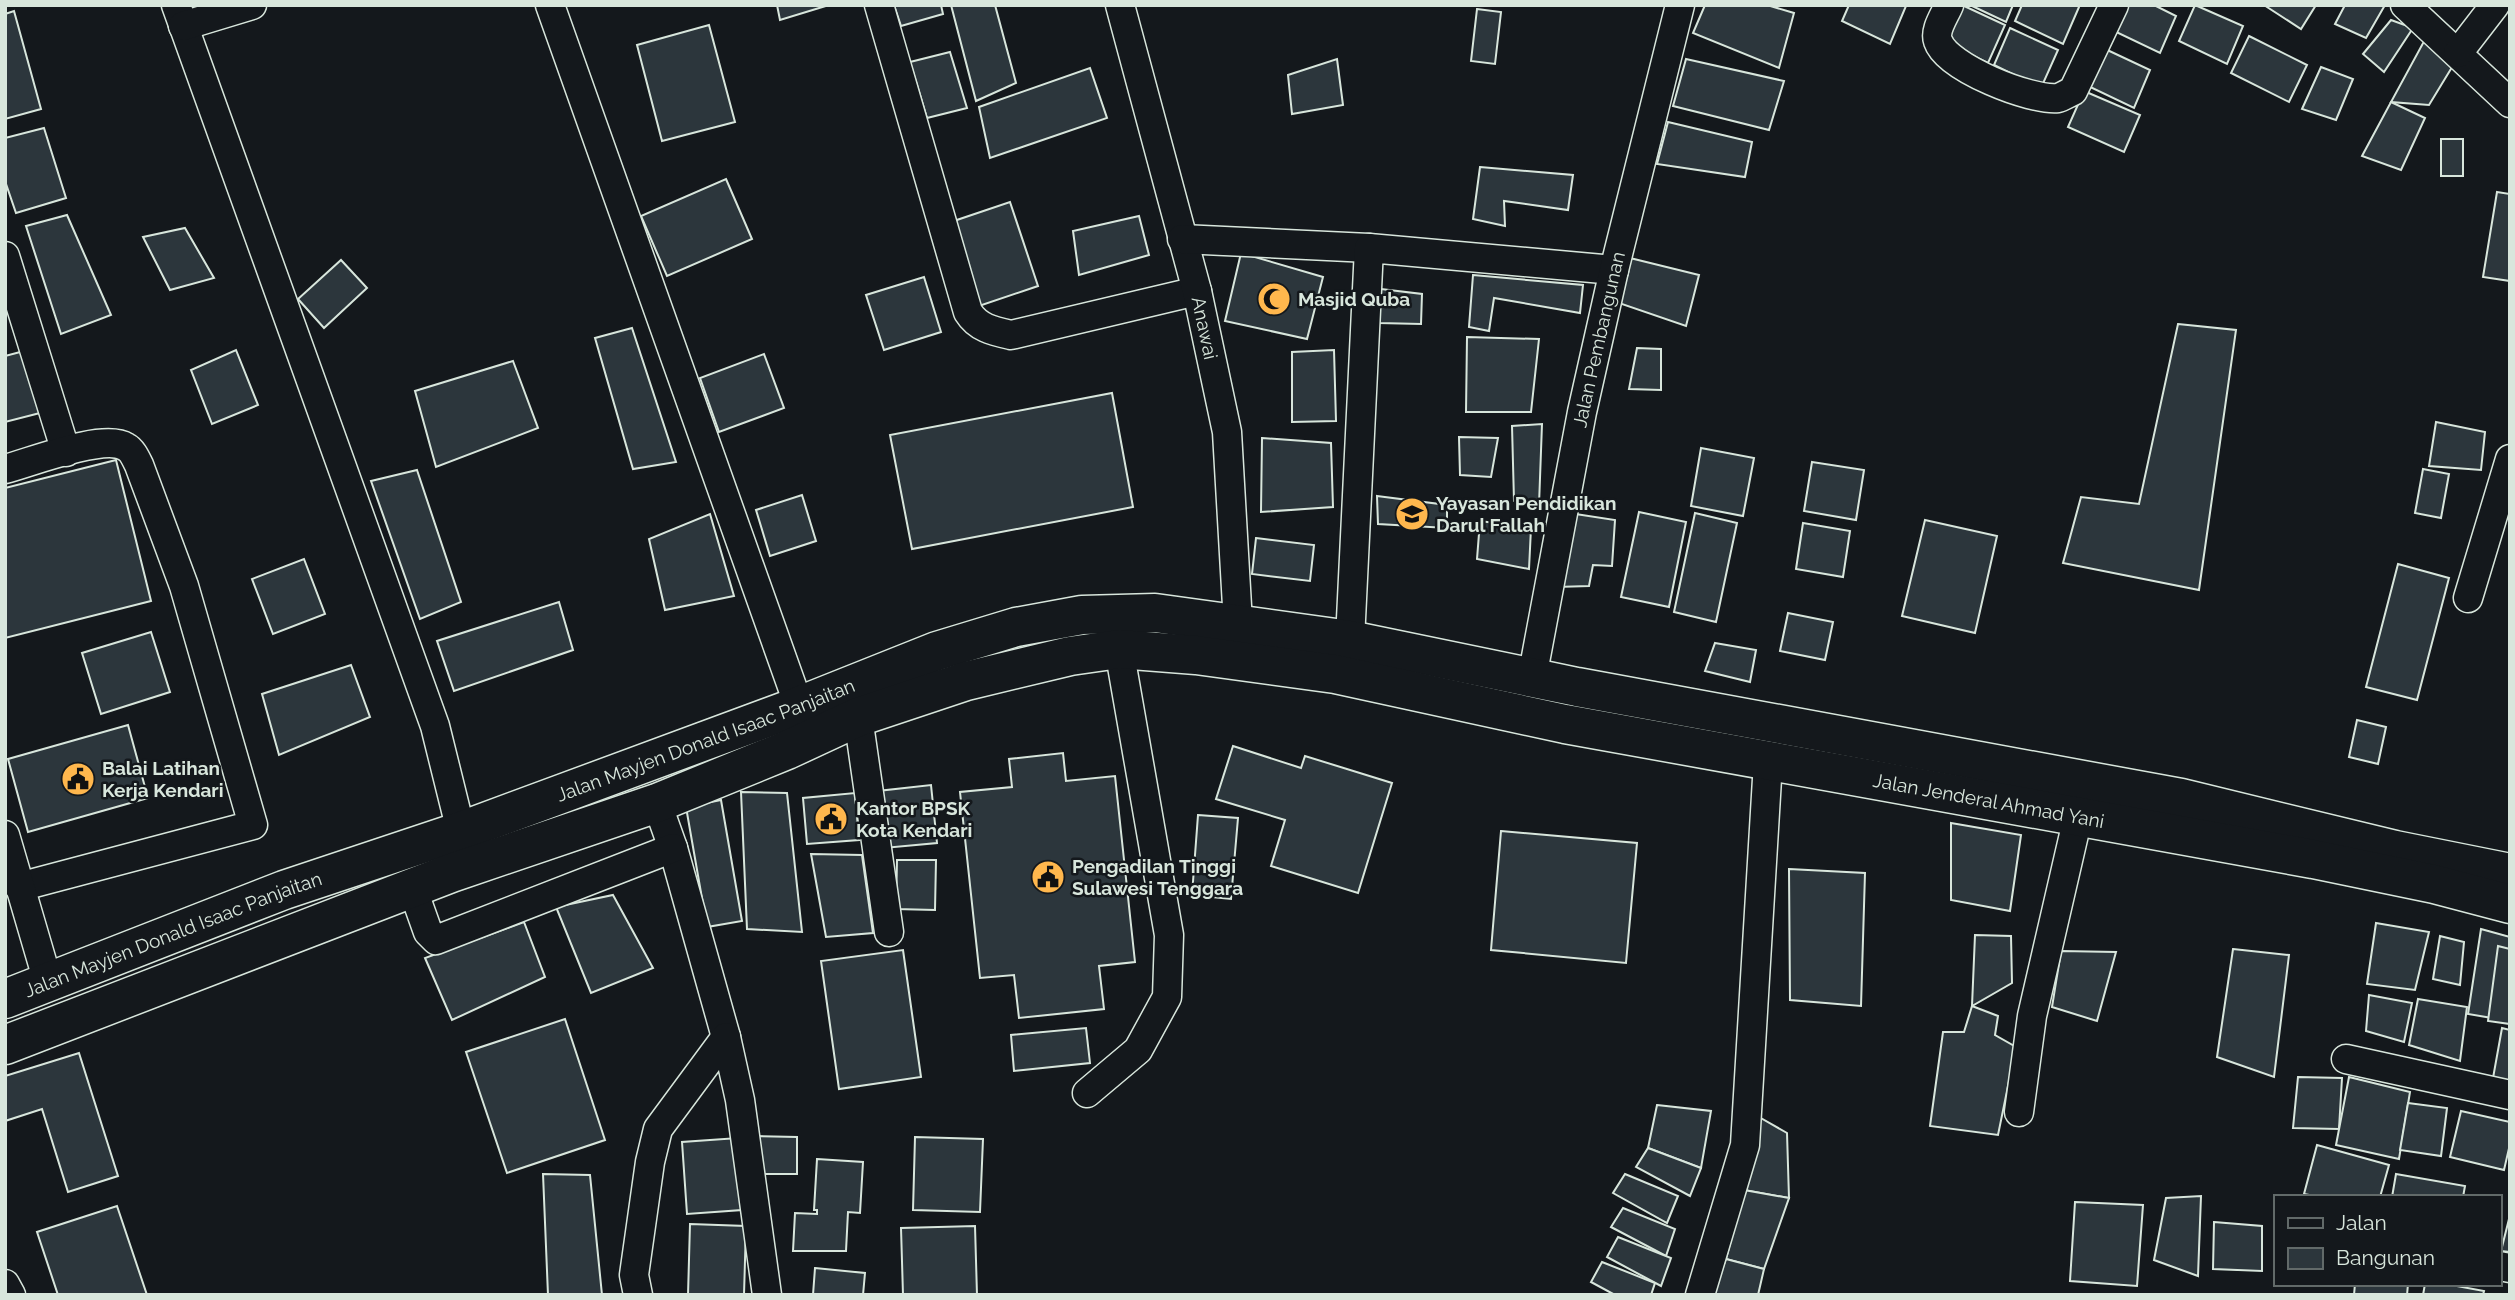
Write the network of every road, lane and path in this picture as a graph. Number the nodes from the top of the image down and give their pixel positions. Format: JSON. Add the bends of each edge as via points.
{"nodes":[{"id":1,"x":252,"y":5,"type":"edge"},
{"id":2,"x":550,"y":5,"type":"edge"},
{"id":3,"x":879,"y":5,"type":"edge"},
{"id":4,"x":1120,"y":5,"type":"edge"},
{"id":5,"x":1680,"y":5,"type":"edge"},
{"id":6,"x":1949,"y":5,"type":"edge"},
{"id":7,"x":2114,"y":5,"type":"edge"},
{"id":8,"x":2405,"y":5,"type":"edge"},
{"id":9,"x":2495,"y":5,"type":"edge"},
{"id":10,"x":179,"y":16,"type":"edge"},
{"id":11,"x":2458,"y":53,"type":"junction"},
{"id":12,"x":2510,"y":103,"type":"edge"},
{"id":13,"x":1182,"y":239,"type":"junction"},
{"id":14,"x":1369,"y":248,"type":"junction"},
{"id":15,"x":5,"y":256,"type":"edge"},
{"id":16,"x":1614,"y":270,"type":"junction"},
{"id":17,"x":1196,"y":291,"type":"junction"},
{"id":18,"x":66,"y":452,"type":"junction"},
{"id":19,"x":2510,"y":459,"type":"edge"},
{"id":20,"x":5,"y":469,"type":"edge"},
{"id":21,"x":2468,"y":598,"type":"dead end"},
{"id":22,"x":1238,"y":623,"type":"junction"},
{"id":23,"x":1350,"y":640,"type":"junction"},
{"id":24,"x":1119,"y":649,"type":"junction"},
{"id":25,"x":1241,"y":661,"type":"junction"},
{"id":26,"x":1479,"y":667,"type":"joint"},
{"id":27,"x":1532,"y":678,"type":"junction"},
{"id":28,"x":1468,"y":703,"type":"joint"},
{"id":29,"x":799,"y":706,"type":"junction"},
{"id":30,"x":858,"y":717,"type":"junction"},
{"id":31,"x":1768,"y":762,"type":"junction"},
{"id":32,"x":657,"y":803,"type":"junction"},
{"id":33,"x":2078,"y":817,"type":"junction"},
{"id":34,"x":461,"y":831,"type":"junction"},
{"id":35,"x":5,"y":835,"type":"edge"},
{"id":36,"x":673,"y":848,"type":"junction"},
{"id":37,"x":2510,"y":873,"type":"edge"},
{"id":38,"x":19,"y":887,"type":"junction"},
{"id":39,"x":412,"y":887,"type":"junction"},
{"id":40,"x":2510,"y":904,"type":"edge"},
{"id":41,"x":889,"y":932,"type":"dead end"},
{"id":42,"x":48,"y":982,"type":"junction"},
{"id":43,"x":5,"y":999,"type":"edge"},
{"id":44,"x":726,"y":1037,"type":"junction"},
{"id":45,"x":5,"y":1045,"type":"edge"},
{"id":46,"x":2346,"y":1059,"type":"dead end"},
{"id":47,"x":1087,"y":1093,"type":"dead end"},
{"id":48,"x":2510,"y":1095,"type":"edge"},
{"id":49,"x":2019,"y":1112,"type":"dead end"},
{"id":50,"x":5,"y":1284,"type":"edge"},
{"id":51,"x":11,"y":1295,"type":"edge"},
{"id":52,"x":638,"y":1295,"type":"edge"},
{"id":53,"x":767,"y":1295,"type":"edge"},
{"id":54,"x":1700,"y":1295,"type":"edge"}],
"edges":[{"from":1,"to":10,"type":"street"},
{"from":2,"to":29,"type":"street"},
{"from":3,"to":17,"type":"street","via":[[974,322],[1011,335]]},
{"from":4,"to":13,"type":"street","name":"Anawai"},
{"from":5,"to":16,"type":"street","name":"Jalan Pembangunan"},
{"from":6,"to":7,"type":"street","via":[[1937,39],[1946,55],[2004,87],[2059,98],[2073,91]]},
{"from":8,"to":11,"type":"street"},
{"from":9,"to":11,"type":"street"},
{"from":10,"to":34,"type":"street","via":[[435,726]]},
{"from":11,"to":12,"type":"street"},
{"from":13,"to":14,"type":"street"},
{"from":13,"to":17,"type":"street","name":"Anawai"},
{"from":14,"to":16,"type":"street"},
{"from":14,"to":23,"type":"street"},
{"from":15,"to":18,"type":"street"},
{"from":16,"to":27,"type":"street","name":"Jalan Pembangunan","via":[[1581,412]]},
{"from":17,"to":22,"type":"street","name":"Anawai","via":[[1227,432]]},
{"from":18,"to":20,"type":"street"},
{"from":18,"to":38,"type":"street","via":[[97,442],[114,443],[128,447],[139,464],[184,586],[253,825]]},
{"from":19,"to":21,"type":"street"},
{"from":22,"to":23,"type":"highway","name":"Jalan Mayjen Donald Isaac Panjaitan"},
{"from":22,"to":25,"type":"street","name":"Anawai"},
{"from":22,"to":29,"type":"highway","name":"Jalan Mayjen Donald Isaac Panjaitan","via":[[1155,613],[1082,615],[1016,627],[937,651]]},
{"from":23,"to":26,"type":"highway","name":"Jalan Mayjen Donald Isaac Panjaitan"},
{"from":24,"to":25,"type":"highway","name":"Jalan Mayjen Donald Isaac Panjaitan"},
{"from":24,"to":30,"type":"highway","name":"Jalan Mayjen Donald Isaac Panjaitan","via":[[966,681]]},
{"from":24,"to":47,"type":"street","via":[[1168,935],[1167,997],[1138,1050]]},
{"from":25,"to":28,"type":"highway","name":"Jalan Mayjen Donald Isaac Panjaitan","via":[[1335,674]]},
{"from":26,"to":27,"type":"highway","name":"Jalan Jenderal Ahmad Yani"},
{"from":27,"to":37,"type":"highway","name":"Jalan Jenderal Ahmad Yani","via":[[2181,798]]},
{"from":28,"to":31,"type":"highway","name":"Jalan Jenderal Ahmad Yani"},
{"from":29,"to":34,"type":"highway","name":"Jalan Mayjen Donald Isaac Panjaitan"},
{"from":30,"to":32,"type":"highway","name":"Jalan Mayjen Donald Isaac Panjaitan"},
{"from":30,"to":41,"type":"street"},
{"from":31,"to":33,"type":"highway","name":"Jalan Jenderal Ahmad Yani"},
{"from":31,"to":54,"type":"street","via":[[1745,1145]]},
{"from":32,"to":36,"type":"street"},
{"from":32,"to":39,"type":"highway","name":"Jalan Mayjen Donald Isaac Panjaitan"},
{"from":33,"to":40,"type":"highway","name":"Jalan Jenderal Ahmad Yani","via":[[2338,864]]},
{"from":33,"to":49,"type":"street","via":[[2032,1016]]},
{"from":34,"to":42,"type":"highway","name":"Jalan Mayjen Donald Isaac Panjaitan","via":[[284,890]]},
{"from":35,"to":38,"type":"street"},
{"from":36,"to":39,"type":"street","via":[[436,940],[428,932]]},
{"from":36,"to":44,"type":"street"},
{"from":38,"to":42,"type":"street"},
{"from":39,"to":45,"type":"highway","name":"Jalan Mayjen Donald Isaac Panjaitan"},
{"from":42,"to":43,"type":"highway","name":"Jalan Mayjen Donald Isaac Panjaitan"},
{"from":44,"to":52,"type":"street","via":[[658,1129],[634,1275]]},
{"from":44,"to":53,"type":"street","via":[[740,1100]]},
{"from":46,"to":48,"type":"street"},
{"from":50,"to":51,"type":"street"}]}
